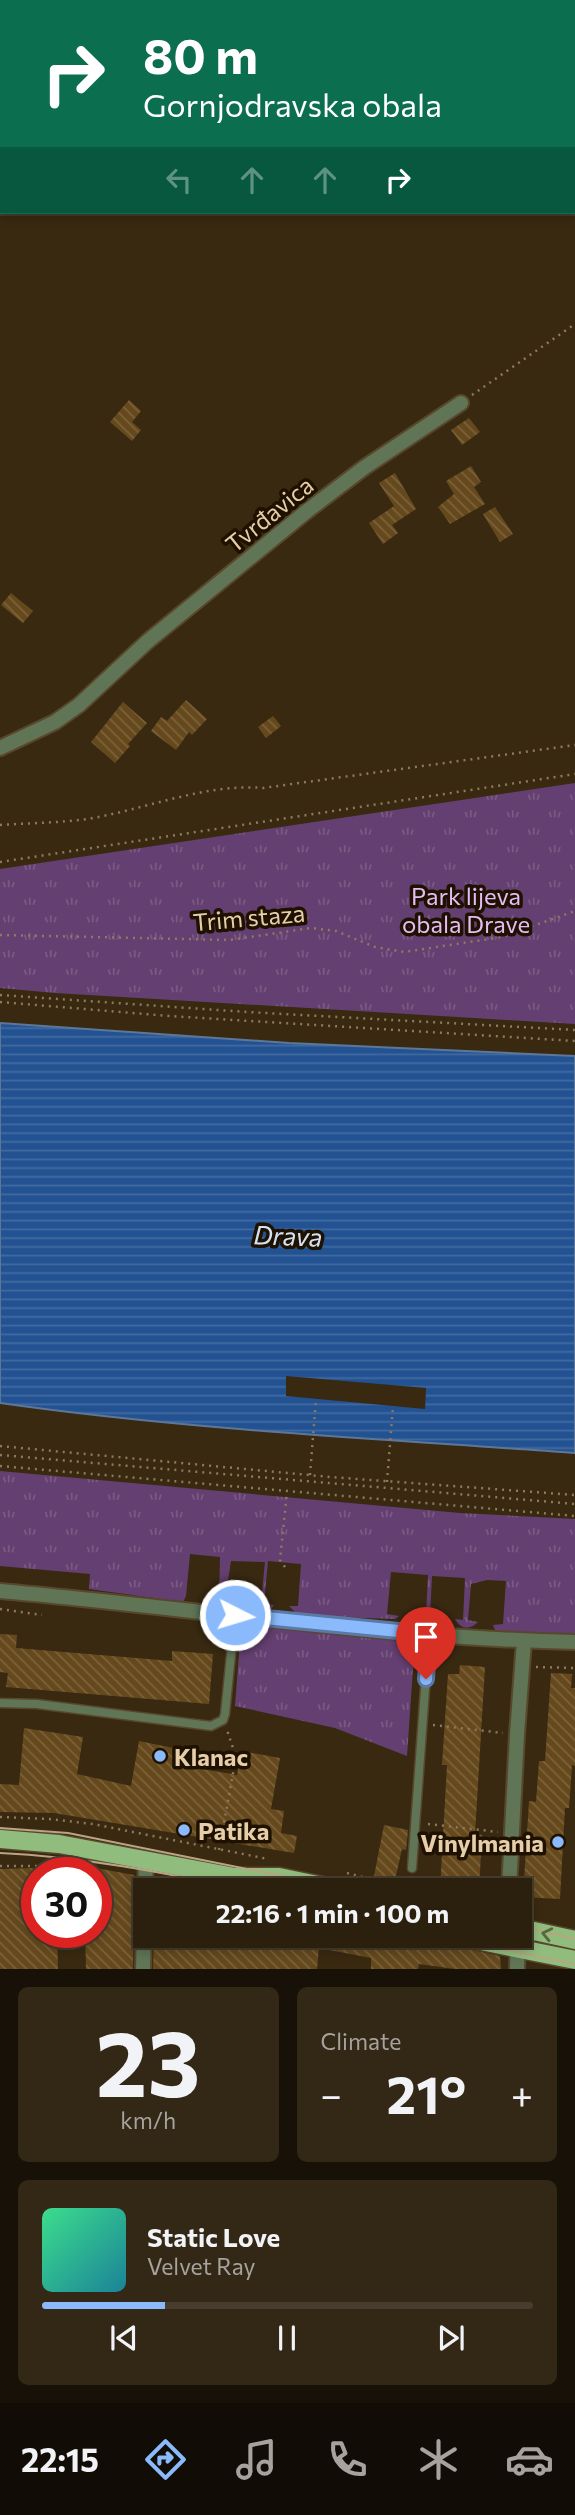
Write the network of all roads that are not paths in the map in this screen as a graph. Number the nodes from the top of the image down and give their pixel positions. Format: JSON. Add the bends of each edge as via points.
{"nodes":[{"id":1,"x":461,"y":403,"type":"road end"},
{"id":2,"x":0,"y":748,"type":"edge"},
{"id":3,"x":0,"y":1591,"type":"edge"},
{"id":4,"x":235,"y":1615,"type":"junction"},
{"id":5,"x":429,"y":1634,"type":"junction"},
{"id":6,"x":524,"y":1641,"type":"junction"},
{"id":7,"x":575,"y":1642,"type":"edge"},
{"id":8,"x":0,"y":1703,"type":"edge"},
{"id":9,"x":0,"y":1839,"type":"edge"},
{"id":10,"x":146,"y":1858,"type":"junction"},
{"id":11,"x":412,"y":1868,"type":"dead end"},
{"id":12,"x":235,"y":1877,"type":"joint"},
{"id":13,"x":284,"y":1878,"type":"edge"},
{"id":14,"x":509,"y":1878,"type":"edge"},
{"id":15,"x":532,"y":1931,"type":"edge"},
{"id":16,"x":575,"y":1940,"type":"edge"},
{"id":17,"x":532,"y":1947,"type":"edge"},
{"id":18,"x":518,"y":1948,"type":"edge"},
{"id":19,"x":575,"y":1961,"type":"edge"},
{"id":20,"x":143,"y":1969,"type":"edge"},
{"id":21,"x":517,"y":1969,"type":"edge"}],
"edges":[{"from":1,"to":2,"type":"street","name":"Tvrđavica","via":[[307,511],[148,641],[79,705]]},
{"from":3,"to":4,"type":"street"},
{"from":4,"to":5,"type":"street"},
{"from":4,"to":8,"type":"lane","via":[[223,1720],[211,1726]]},
{"from":5,"to":6,"type":"street"},
{"from":5,"to":11,"type":"lane"},
{"from":6,"to":7,"type":"street"},
{"from":6,"to":14,"type":"street"},
{"from":9,"to":10,"type":"main road"},
{"from":10,"to":12,"type":"main road"},
{"from":10,"to":20,"type":"street"},
{"from":12,"to":13,"type":"main road"},
{"from":16,"to":15,"type":"main road","one_way":true},
{"from":17,"to":19,"type":"main road"},
{"from":18,"to":21,"type":"street"}]}
